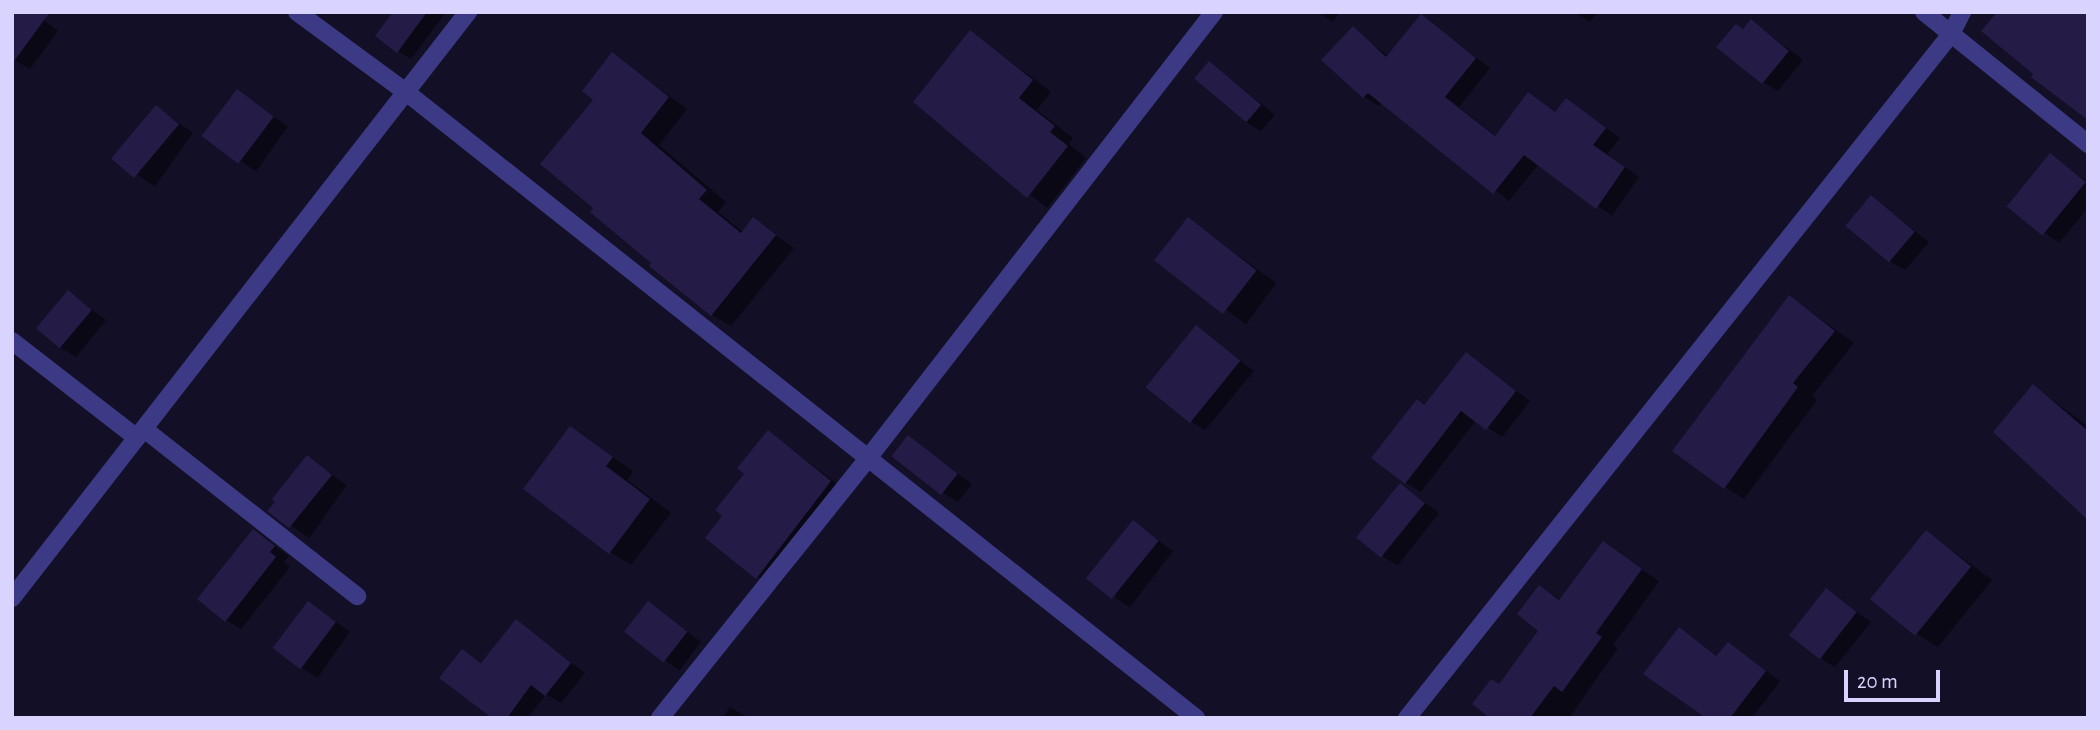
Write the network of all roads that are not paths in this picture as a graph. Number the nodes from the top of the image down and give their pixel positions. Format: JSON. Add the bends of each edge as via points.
{"nodes":[{"id":1,"x":297,"y":12,"type":"edge"},
{"id":2,"x":468,"y":12,"type":"edge"},
{"id":3,"x":1214,"y":12,"type":"edge"},
{"id":4,"x":1924,"y":12,"type":"edge"},
{"id":5,"x":1962,"y":12,"type":"edge"},
{"id":6,"x":1951,"y":34,"type":"junction"},
{"id":7,"x":406,"y":92,"type":"junction"},
{"id":8,"x":2088,"y":144,"type":"edge"},
{"id":9,"x":12,"y":341,"type":"edge"},
{"id":10,"x":140,"y":433,"type":"junction"},
{"id":11,"x":869,"y":457,"type":"junction"},
{"id":12,"x":357,"y":596,"type":"dead end"},
{"id":13,"x":12,"y":598,"type":"edge"},
{"id":14,"x":660,"y":718,"type":"edge"},
{"id":15,"x":1196,"y":718,"type":"edge"},
{"id":16,"x":1407,"y":718,"type":"edge"}],
"edges":[{"from":1,"to":7,"type":"street"},
{"from":2,"to":7,"type":"street"},
{"from":3,"to":11,"type":"street"},
{"from":4,"to":6,"type":"street"},
{"from":5,"to":6,"type":"street"},
{"from":6,"to":8,"type":"street"},
{"from":6,"to":16,"type":"street"},
{"from":7,"to":10,"type":"street"},
{"from":7,"to":11,"type":"street"},
{"from":9,"to":10,"type":"street"},
{"from":10,"to":12,"type":"street"},
{"from":10,"to":13,"type":"street"},
{"from":11,"to":14,"type":"street"},
{"from":11,"to":15,"type":"street"}]}
